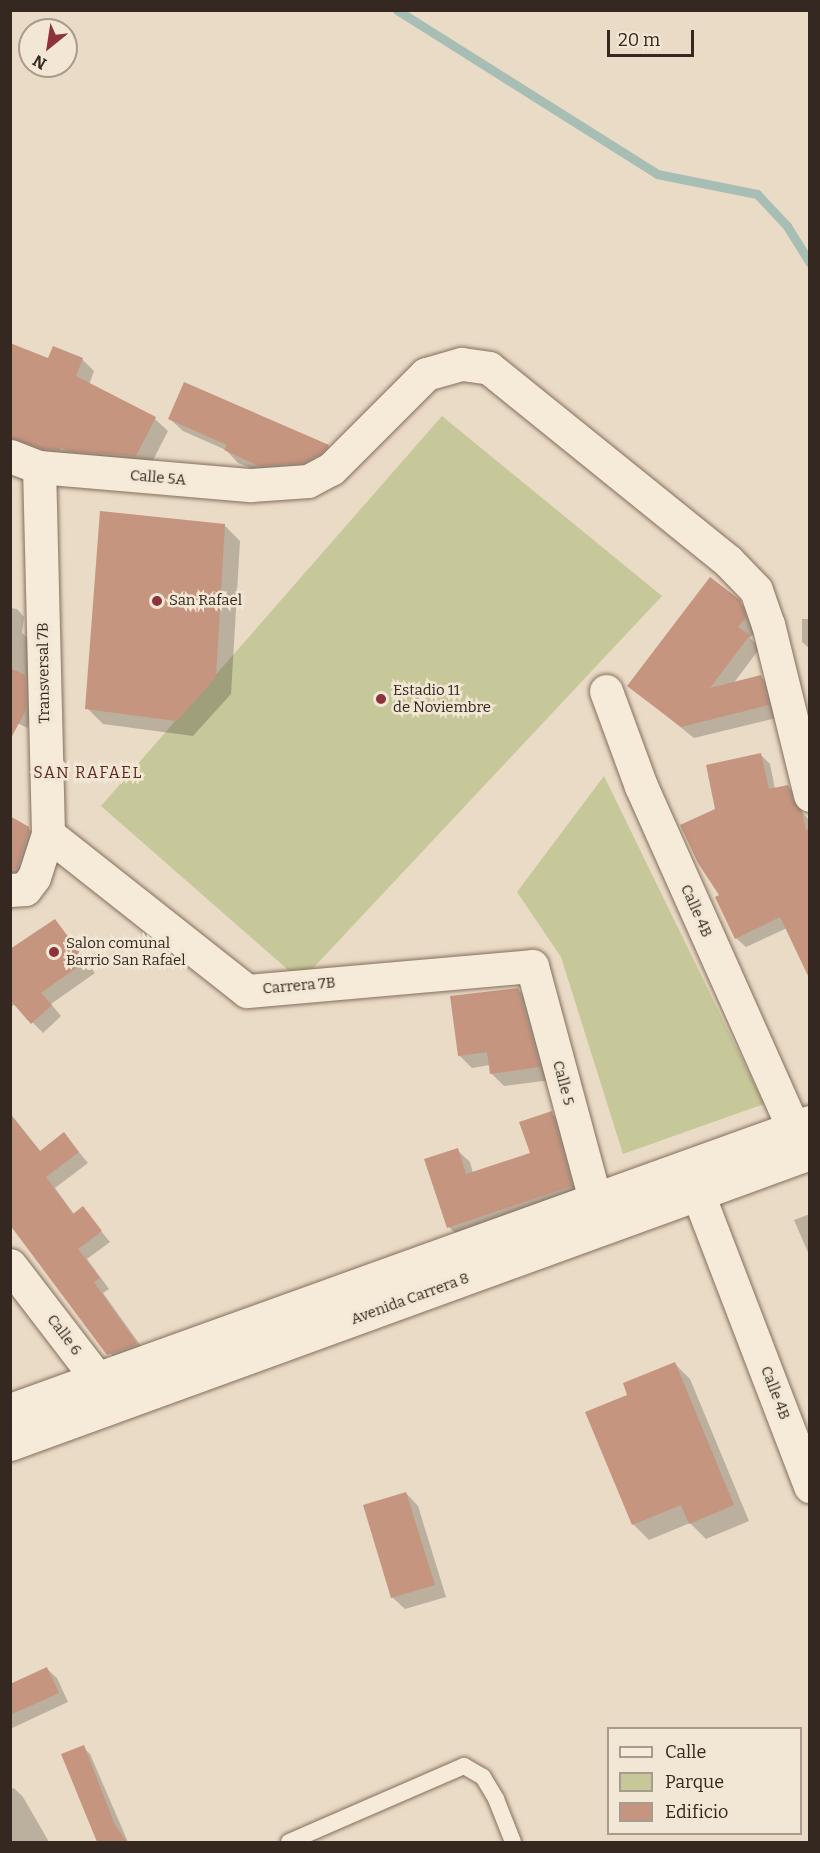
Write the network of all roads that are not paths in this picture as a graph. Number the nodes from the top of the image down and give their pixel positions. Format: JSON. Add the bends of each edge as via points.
{"nodes":[{"id":1,"x":25,"y":462,"type":"edge"},
{"id":2,"x":606,"y":690,"type":"dead end"},
{"id":3,"x":810,"y":795,"type":"edge"},
{"id":4,"x":48,"y":834,"type":"junction"},
{"id":5,"x":22,"y":884,"type":"edge"},
{"id":6,"x":532,"y":966,"type":"joint"},
{"id":7,"x":805,"y":1145,"type":"edge"},
{"id":8,"x":693,"y":1180,"type":"junction"},
{"id":9,"x":595,"y":1199,"type":"junction"},
{"id":10,"x":10,"y":1265,"type":"edge"},
{"id":11,"x":96,"y":1377,"type":"junction"},
{"id":12,"x":112,"y":1408,"type":"junction"},
{"id":13,"x":10,"y":1410,"type":"edge"},
{"id":14,"x":10,"y":1444,"type":"edge"},
{"id":15,"x":810,"y":1486,"type":"edge"},
{"id":16,"x":289,"y":1842,"type":"edge"},
{"id":17,"x":513,"y":1842,"type":"edge"}],
"edges":[{"from":1,"to":3,"type":"street","name":"Calle 5A","via":[[251,485],[308,480],[331,469],[426,374],[462,364],[489,368],[728,561],[756,590]]},
{"from":1,"to":4,"type":"street","name":"Transversal 7B"},
{"from":2,"to":7,"type":"street","name":"Calle 4B","via":[[641,786]]},
{"from":4,"to":5,"type":"street","name":"Transversal 7B"},
{"from":4,"to":6,"type":"street","name":"Carrera 7B","via":[[247,991]]},
{"from":6,"to":9,"type":"street","name":"Calle 5"},
{"from":7,"to":8,"type":"street","name":"Avenida Carrera 8"},
{"from":8,"to":9,"type":"street","name":"Avenida Carrera 8"},
{"from":8,"to":12,"type":"street","name":"Avenida Carrera 8"},
{"from":8,"to":15,"type":"street","name":"Calle 4B"},
{"from":9,"to":11,"type":"street","name":"Avenida Carrera 8"},
{"from":10,"to":11,"type":"street","name":"Calle 6"},
{"from":11,"to":12,"type":"street","name":"Calle 6"},
{"from":11,"to":13,"type":"street","name":"Avenida Carrera 8"},
{"from":12,"to":14,"type":"street","name":"Avenida Carrera 8"},
{"from":16,"to":17,"type":"lane","via":[[464,1766],[483,1777]]}]}
